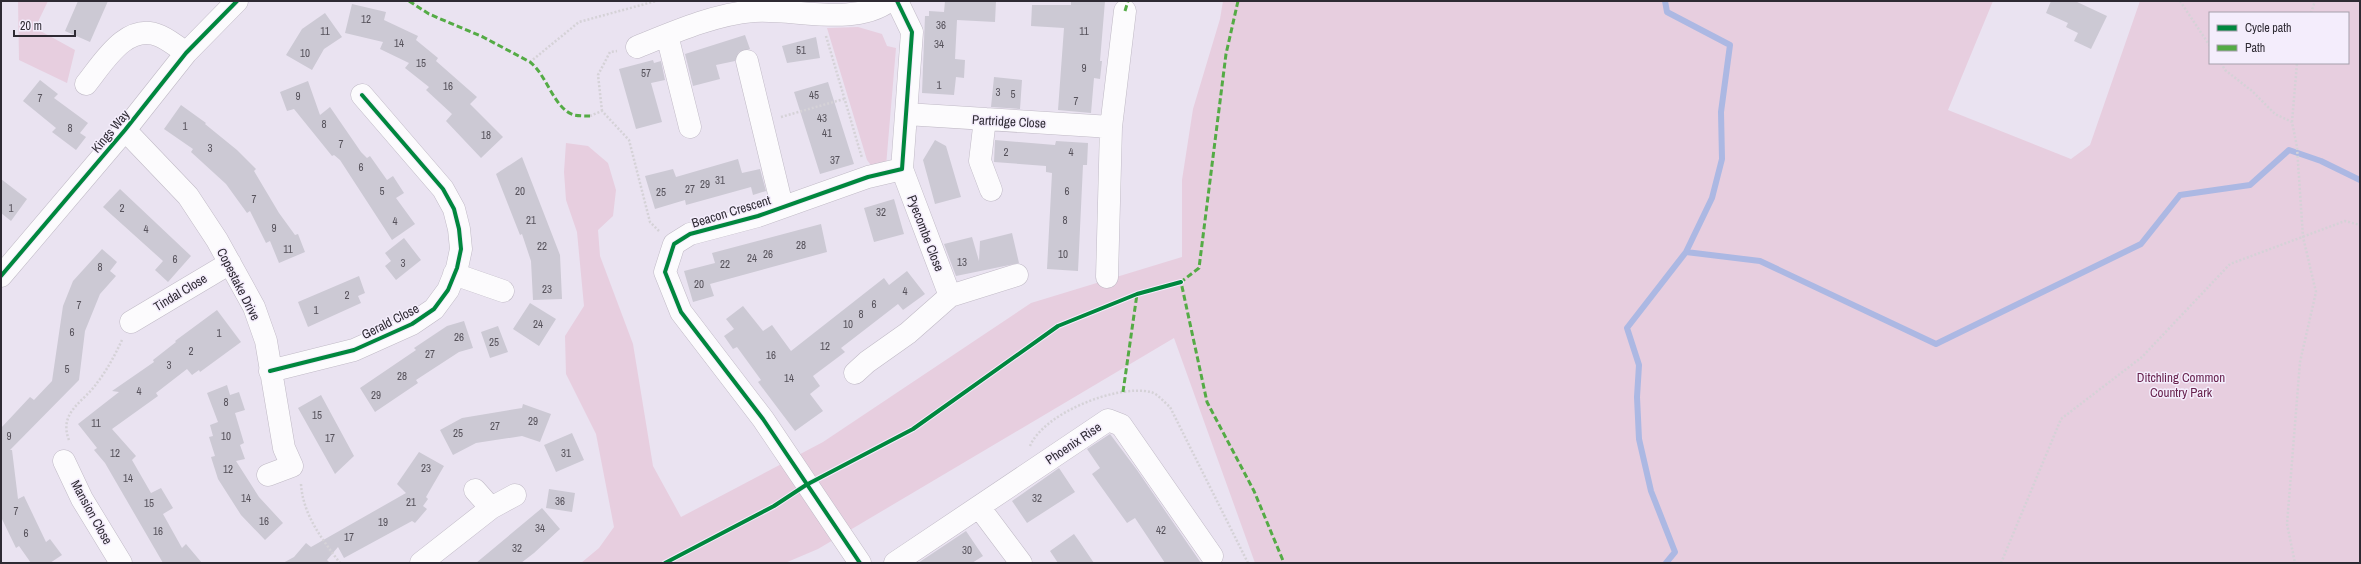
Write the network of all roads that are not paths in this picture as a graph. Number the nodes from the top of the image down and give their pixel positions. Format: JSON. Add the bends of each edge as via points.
{"nodes":[{"id":1,"x":237,"y":1,"type":"edge"},
{"id":2,"x":889,"y":1,"type":"edge"},
{"id":3,"x":897,"y":1,"type":"edge"},
{"id":4,"x":1125,"y":12,"type":"dead end"},
{"id":5,"x":667,"y":35,"type":"junction"},
{"id":6,"x":637,"y":47,"type":"road end"},
{"id":7,"x":186,"y":53,"type":"junction"},
{"id":8,"x":748,"y":61,"type":"dead end"},
{"id":9,"x":86,"y":84,"type":"dead end"},
{"id":10,"x":362,"y":95,"type":"dead end"},
{"id":11,"x":906,"y":114,"type":"junction"},
{"id":12,"x":985,"y":119,"type":"junction"},
{"id":13,"x":690,"y":127,"type":"dead end"},
{"id":14,"x":1111,"y":127,"type":"junction"},
{"id":15,"x":125,"y":130,"type":"junction"},
{"id":16,"x":902,"y":169,"type":"junction"},
{"id":17,"x":992,"y":190,"type":"dead end"},
{"id":18,"x":782,"y":206,"type":"junction"},
{"id":19,"x":230,"y":263,"type":"junction"},
{"id":20,"x":454,"y":274,"type":"junction"},
{"id":21,"x":1017,"y":275,"type":"dead end"},
{"id":22,"x":1,"y":276,"type":"edge"},
{"id":23,"x":1107,"y":277,"type":"dead end"},
{"id":24,"x":503,"y":290,"type":"dead end"},
{"id":25,"x":950,"y":296,"type":"junction"},
{"id":26,"x":131,"y":322,"type":"road end"},
{"id":27,"x":270,"y":371,"type":"junction"},
{"id":28,"x":855,"y":373,"type":"dead end"},
{"id":29,"x":64,"y":461,"type":"road end"},
{"id":30,"x":268,"y":475,"type":"dead end"},
{"id":31,"x":475,"y":490,"type":"dead end"},
{"id":32,"x":515,"y":495,"type":"dead end"},
{"id":33,"x":979,"y":507,"type":"junction"},
{"id":34,"x":490,"y":508,"type":"junction"},
{"id":35,"x":1212,"y":556,"type":"dead end"},
{"id":36,"x":121,"y":563,"type":"edge"},
{"id":37,"x":421,"y":563,"type":"edge"},
{"id":38,"x":860,"y":563,"type":"edge"},
{"id":39,"x":895,"y":563,"type":"edge"},
{"id":40,"x":1021,"y":563,"type":"edge"}],
"edges":[{"from":1,"to":7,"type":"street","name":"Kings Way"},
{"from":2,"to":5,"type":"street","via":[[884,5],[851,14],[755,11],[733,14]]},
{"from":3,"to":11,"type":"street","via":[[912,32]]},
{"from":4,"to":14,"type":"street"},
{"from":5,"to":6,"type":"street"},
{"from":5,"to":13,"type":"street"},
{"from":7,"to":9,"type":"street","via":[[159,35],[133,35],[119,44]]},
{"from":7,"to":15,"type":"street","name":"Kings Way"},
{"from":8,"to":18,"type":"street"},
{"from":10,"to":20,"type":"street","name":"Gerald Close","via":[[443,189],[454,209],[461,249]]},
{"from":11,"to":12,"type":"street","name":"Partridge Close"},
{"from":11,"to":16,"type":"street"},
{"from":12,"to":14,"type":"street","name":"Partridge Close"},
{"from":12,"to":17,"type":"street","via":[[980,161]]},
{"from":14,"to":23,"type":"street"},
{"from":15,"to":19,"type":"street","name":"Copestake Drive","via":[[188,196]]},
{"from":15,"to":22,"type":"street","name":"Kings Way"},
{"from":16,"to":18,"type":"street","name":"Beacon Crescent","via":[[868,177]]},
{"from":16,"to":25,"type":"street","name":"Pyecombe Close"},
{"from":18,"to":38,"type":"street","name":"Beacon Crescent","via":[[758,216],[690,234],[674,244],[665,272],[681,312],[763,419]]},
{"from":19,"to":26,"type":"street","name":"Tindal Close"},
{"from":19,"to":27,"type":"street","name":"Copestake Drive","via":[[254,307],[266,341]]},
{"from":20,"to":24,"type":"street"},
{"from":20,"to":27,"type":"street","name":"Gerald Close","via":[[448,290],[434,309],[412,324],[354,350]]},
{"from":21,"to":25,"type":"street"},
{"from":25,"to":28,"type":"street","via":[[908,333]]},
{"from":27,"to":30,"type":"street","name":"Copestake Drive","via":[[284,448],[292,466]]},
{"from":29,"to":36,"type":"street","name":"Mansion Close","via":[[82,499]]},
{"from":31,"to":34,"type":"street"},
{"from":32,"to":34,"type":"street"},
{"from":33,"to":35,"type":"street","name":"Phoenix Rise","via":[[1108,420],[1121,425]]},
{"from":33,"to":39,"type":"street","name":"Phoenix Rise"},
{"from":33,"to":40,"type":"street"},
{"from":34,"to":37,"type":"street"}]}
